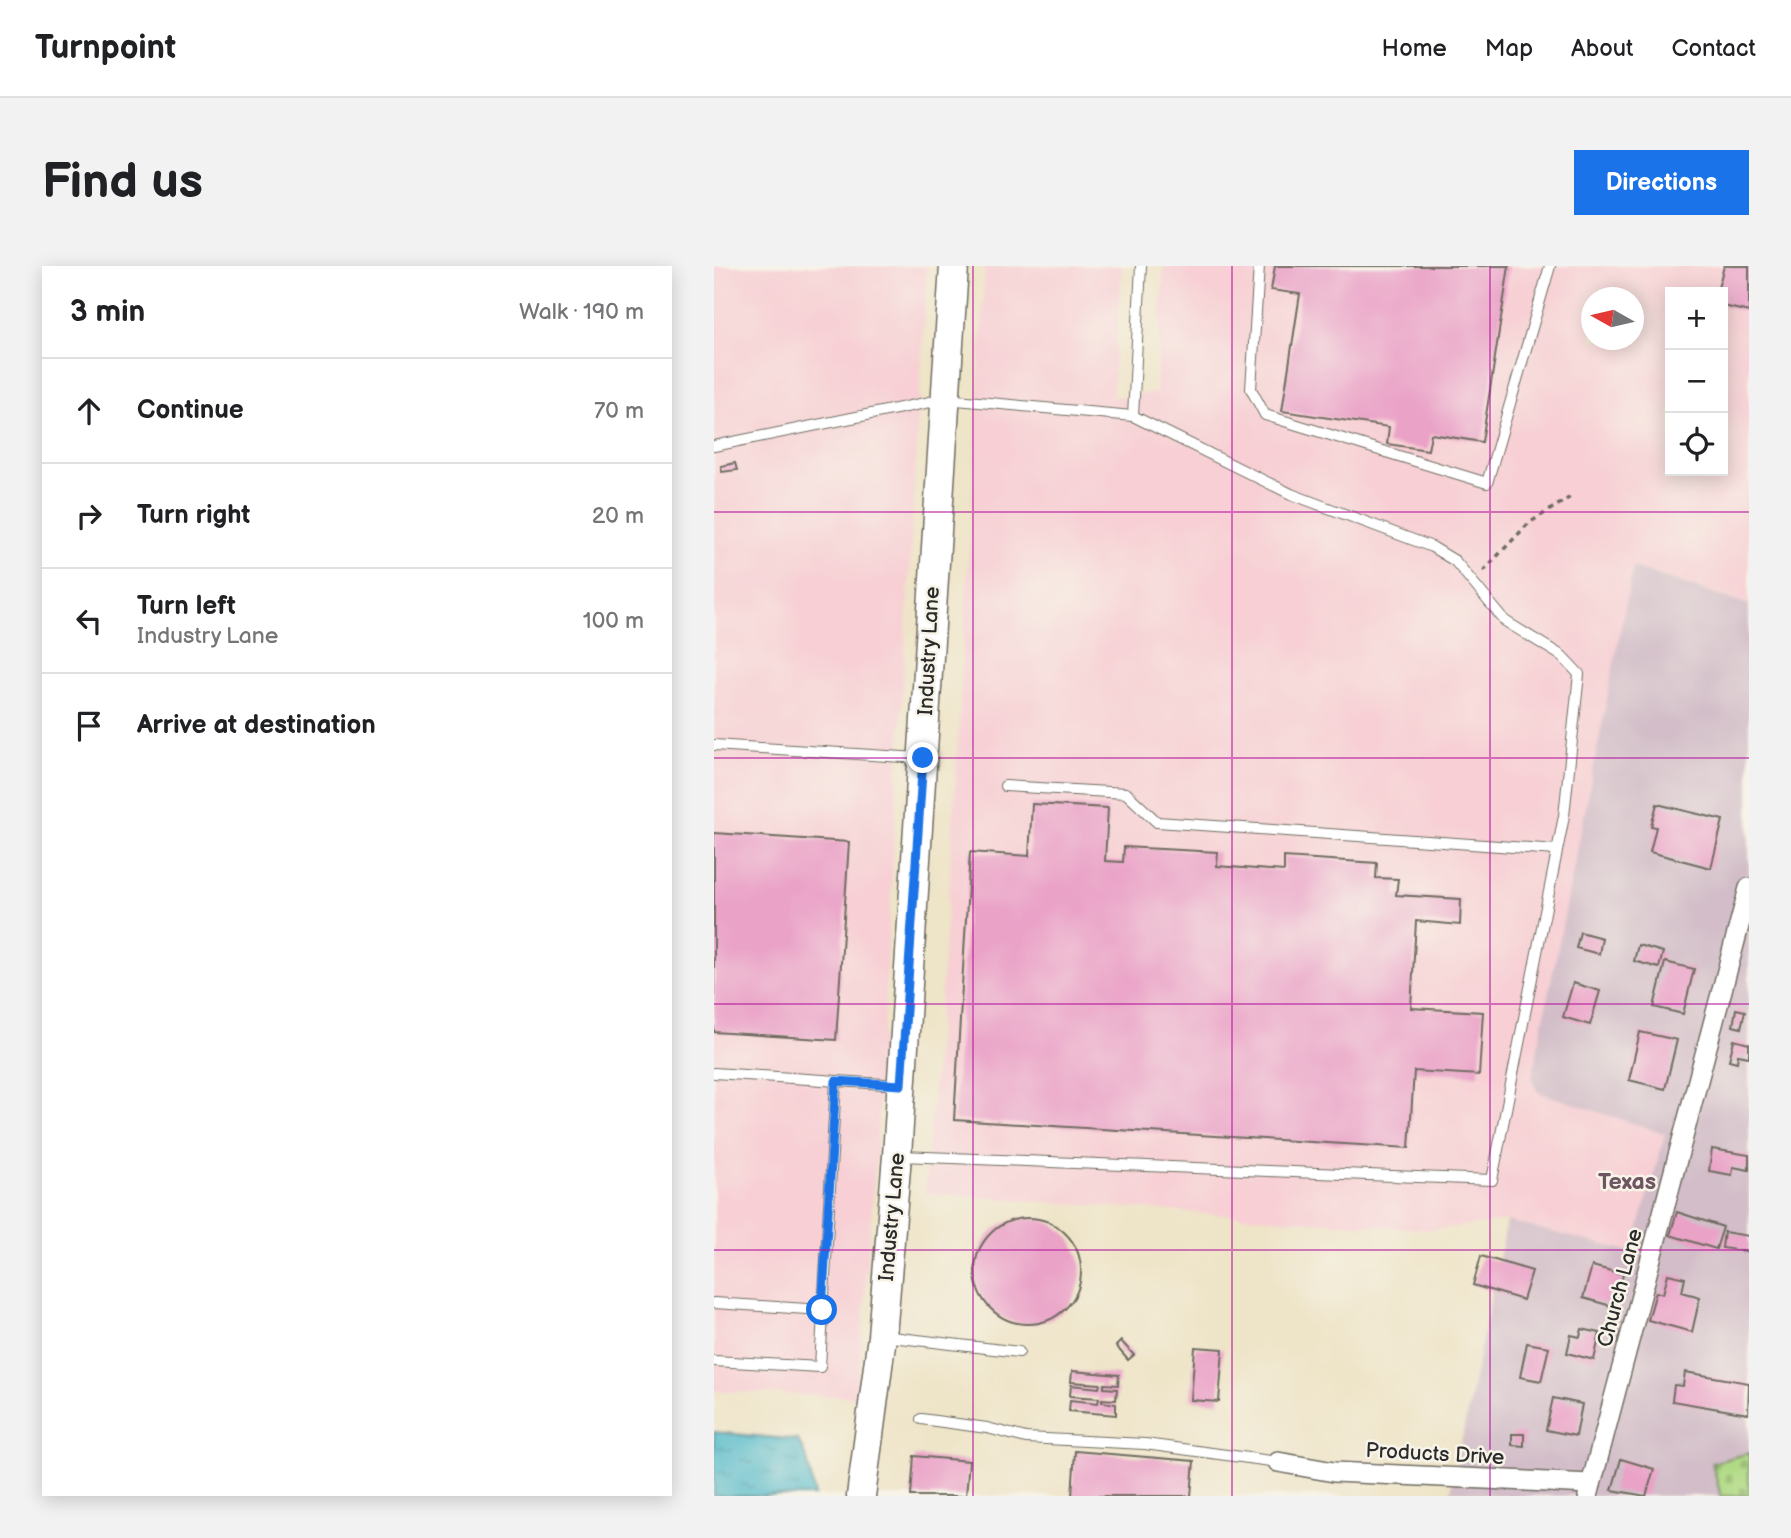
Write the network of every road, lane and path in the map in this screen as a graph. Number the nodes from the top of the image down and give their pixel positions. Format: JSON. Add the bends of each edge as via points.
{"nodes":[{"id":1,"x":954,"y":266,"type":"edge"},
{"id":2,"x":1141,"y":266,"type":"edge"},
{"id":3,"x":1259,"y":266,"type":"edge"},
{"id":4,"x":1550,"y":266,"type":"edge"},
{"id":5,"x":945,"y":399,"type":"junction"},
{"id":6,"x":1133,"y":416,"type":"junction"},
{"id":7,"x":714,"y":446,"type":"edge"},
{"id":8,"x":1572,"y":495,"type":"dead end"},
{"id":9,"x":1471,"y":582,"type":"junction"},
{"id":10,"x":714,"y":745,"type":"edge"},
{"id":11,"x":923,"y":758,"type":"junction"},
{"id":12,"x":1005,"y":786,"type":"dead end"},
{"id":13,"x":1557,"y":850,"type":"junction"},
{"id":14,"x":1749,"y":888,"type":"edge"},
{"id":15,"x":714,"y":1073,"type":"edge"},
{"id":16,"x":836,"y":1081,"type":"junction"},
{"id":17,"x":901,"y":1085,"type":"junction"},
{"id":18,"x":897,"y":1156,"type":"junction"},
{"id":19,"x":714,"y":1303,"type":"edge"},
{"id":20,"x":822,"y":1310,"type":"junction"},
{"id":21,"x":882,"y":1336,"type":"junction"},
{"id":22,"x":1019,"y":1352,"type":"dead end"},
{"id":23,"x":714,"y":1361,"type":"edge"},
{"id":24,"x":921,"y":1419,"type":"dead end"},
{"id":25,"x":1278,"y":1462,"type":"joint"},
{"id":26,"x":1589,"y":1490,"type":"edge"},
{"id":27,"x":861,"y":1496,"type":"edge"}],
"edges":[{"from":1,"to":5,"type":"street","name":"Industry Lane"},
{"from":2,"to":6,"type":"lane"},
{"from":3,"to":4,"type":"lane","via":[[1251,389],[1265,415],[1487,483]]},
{"from":5,"to":6,"type":"lane"},
{"from":5,"to":7,"type":"lane"},
{"from":5,"to":11,"type":"street","name":"Industry Lane"},
{"from":6,"to":9,"type":"lane","via":[[1291,494],[1433,547],[1455,561]]},
{"from":8,"to":9,"type":"path","via":[[1529,523]]},
{"from":9,"to":13,"type":"lane","via":[[1505,621],[1562,656],[1579,674]]},
{"from":10,"to":11,"type":"lane"},
{"from":11,"to":17,"type":"street","name":"Industry Lane"},
{"from":12,"to":13,"type":"lane","via":[[1126,793],[1157,822]]},
{"from":13,"to":18,"type":"lane","via":[[1492,1180]]},
{"from":14,"to":26,"type":"street","name":"Church Lane"},
{"from":15,"to":16,"type":"lane"},
{"from":16,"to":17,"type":"lane"},
{"from":16,"to":20,"type":"lane"},
{"from":17,"to":18,"type":"street","name":"Industry Lane"},
{"from":18,"to":21,"type":"street","name":"Industry Lane"},
{"from":19,"to":20,"type":"lane"},
{"from":20,"to":23,"type":"lane","via":[[820,1367]]},
{"from":21,"to":22,"type":"lane"},
{"from":21,"to":27,"type":"street","name":"Industry Lane"},
{"from":24,"to":25,"type":"lane","via":[[1026,1438],[1145,1444]]},
{"from":25,"to":26,"type":"street","name":"Products Drive","via":[[1334,1472]]}]}
